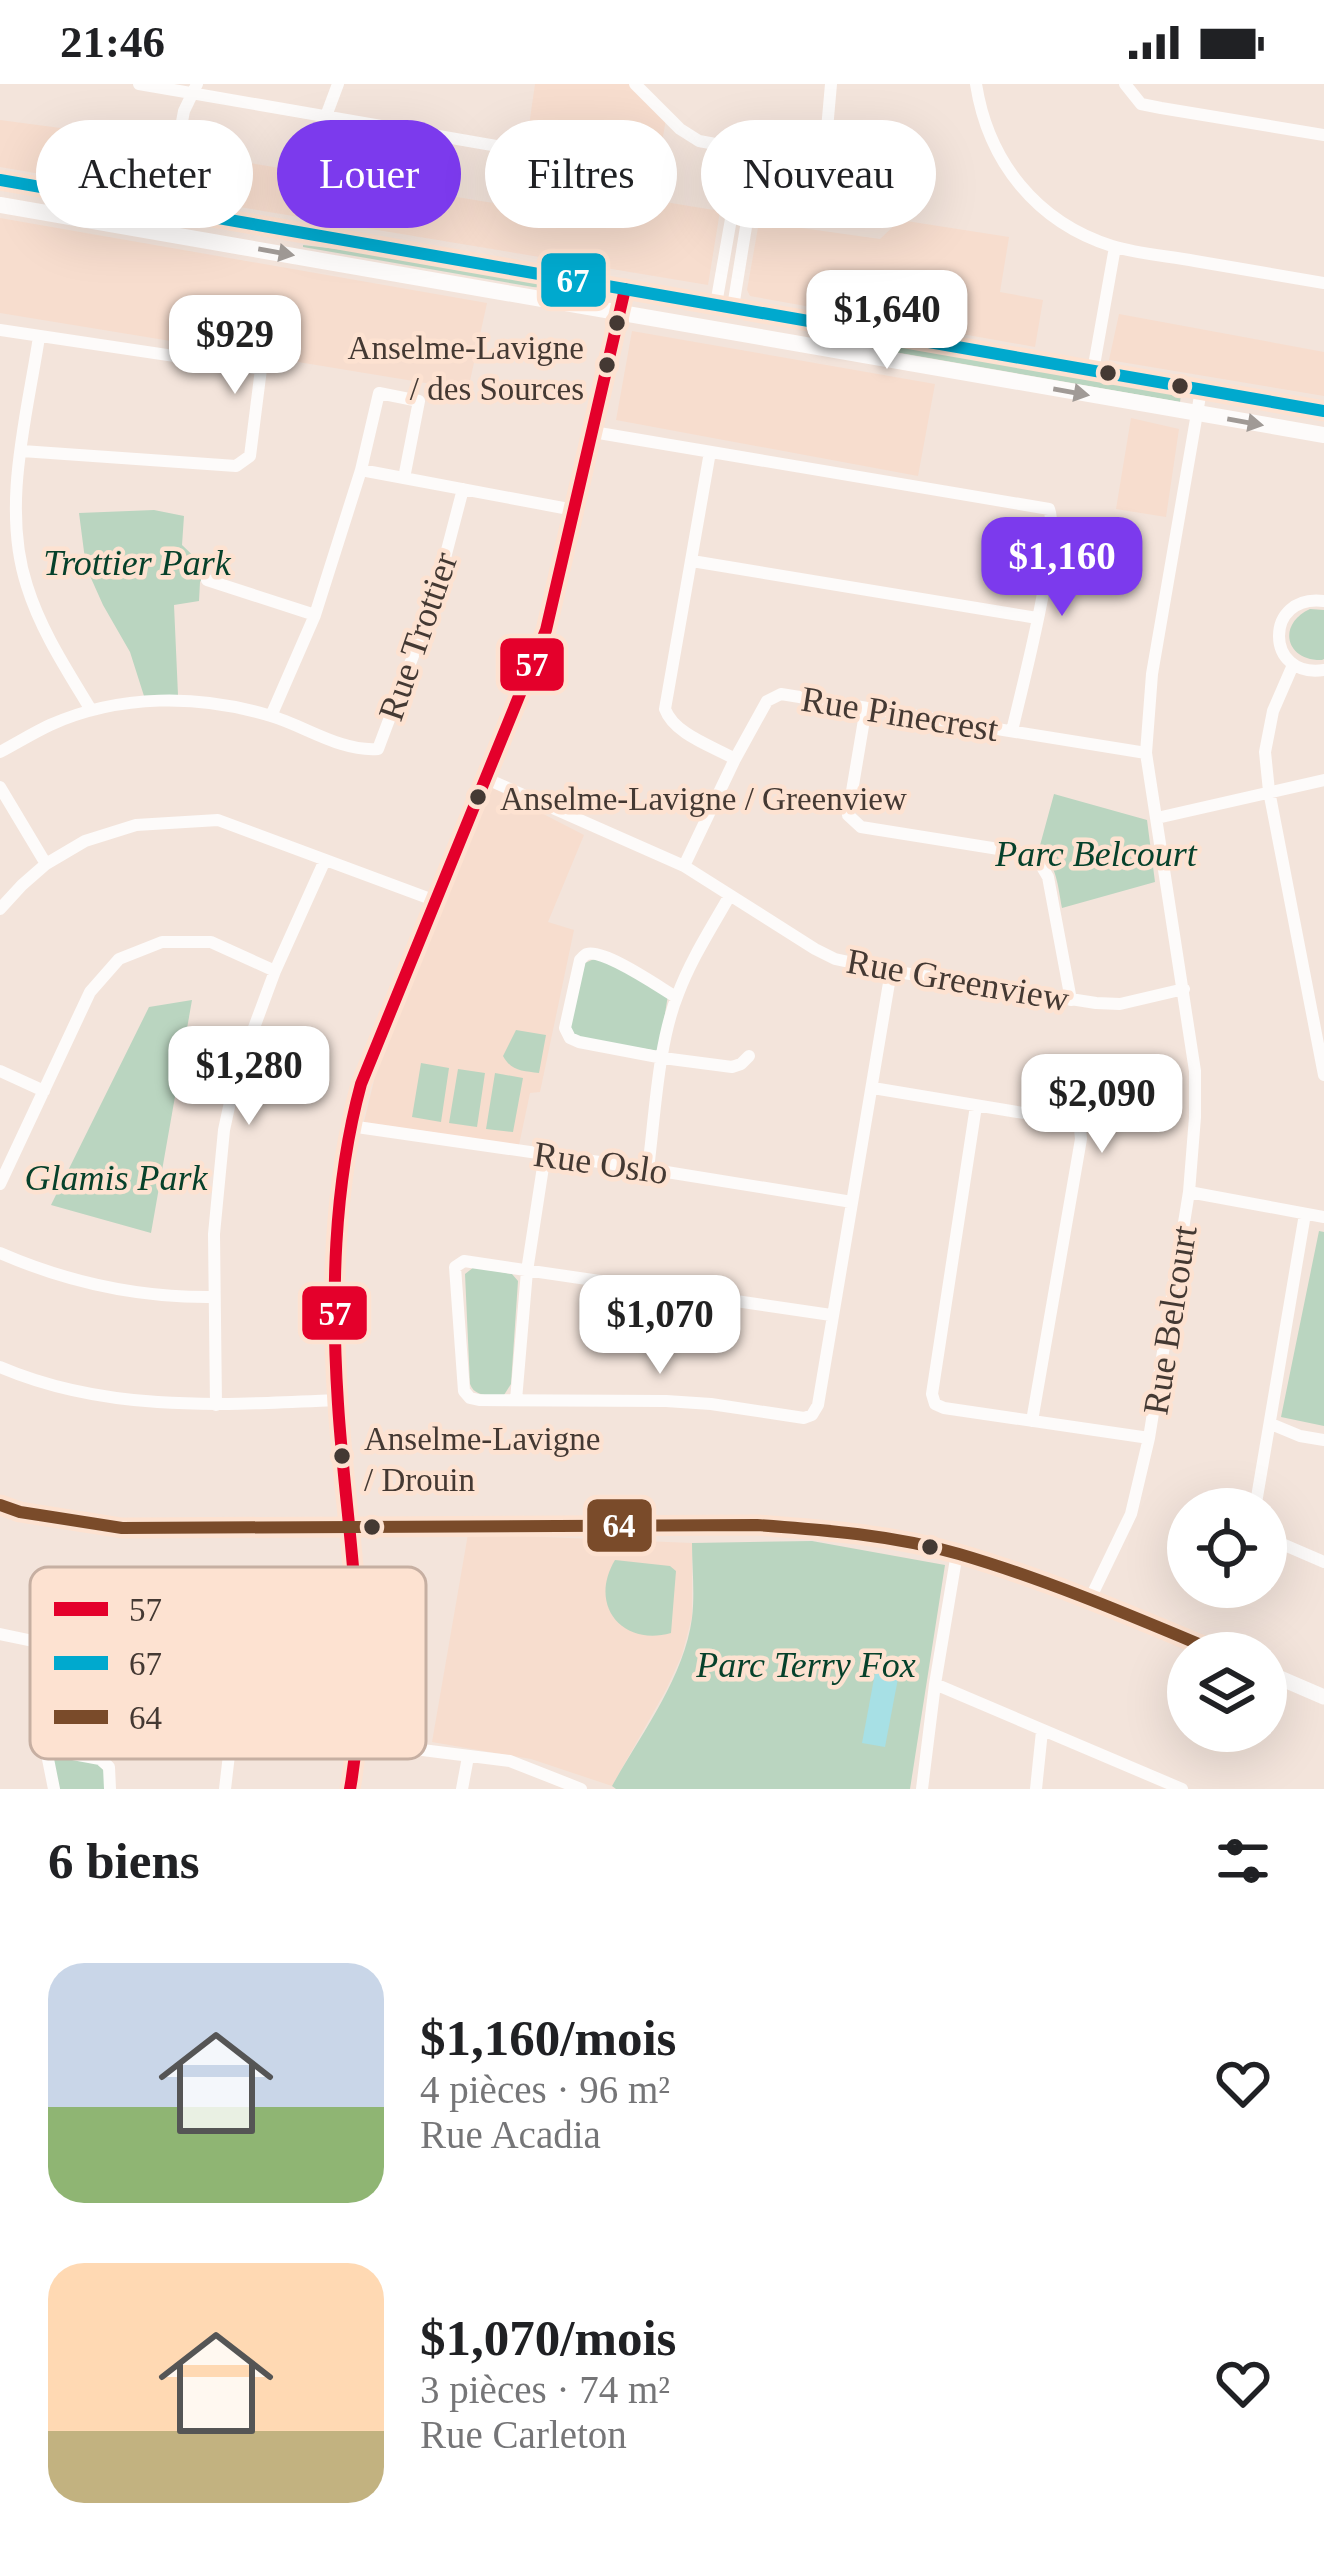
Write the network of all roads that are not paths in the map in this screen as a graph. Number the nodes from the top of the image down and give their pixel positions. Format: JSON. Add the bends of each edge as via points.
{"nodes":[{"id":1,"x":139,"y":84,"type":"edge"},
{"id":2,"x":338,"y":84,"type":"edge"},
{"id":3,"x":635,"y":84,"type":"edge"},
{"id":4,"x":831,"y":84,"type":"edge"},
{"id":5,"x":976,"y":84,"type":"edge"},
{"id":6,"x":1125,"y":85,"type":"edge"},
{"id":7,"x":194,"y":89,"type":"edge"},
{"id":8,"x":326,"y":116,"type":"junction"},
{"id":9,"x":182,"y":120,"type":"edge"},
{"id":10,"x":828,"y":120,"type":"edge"},
{"id":11,"x":1324,"y":135,"type":"edge"},
{"id":12,"x":701,"y":141,"type":"edge"},
{"id":13,"x":485,"y":144,"type":"edge"},
{"id":14,"x":0,"y":180,"type":"edge"},
{"id":15,"x":36,"y":186,"type":"edge"},
{"id":16,"x":0,"y":205,"type":"edge"},
{"id":17,"x":253,"y":223,"type":"edge"},
{"id":18,"x":162,"y":228,"type":"edge"},
{"id":19,"x":734,"y":228,"type":"edge"},
{"id":20,"x":741,"y":228,"type":"edge"},
{"id":21,"x":161,"y":232,"type":"junction"},
{"id":22,"x":1114,"y":247,"type":"junction"},
{"id":23,"x":1324,"y":283,"type":"edge"},
{"id":24,"x":625,"y":289,"type":"junction"},
{"id":25,"x":724,"y":305,"type":"junction"},
{"id":26,"x":620,"y":312,"type":"junction"},
{"id":27,"x":0,"y":330,"type":"edge"},
{"id":28,"x":892,"y":336,"type":"junction"},
{"id":29,"x":39,"y":337,"type":"junction"},
{"id":30,"x":831,"y":350,"type":"junction"},
{"id":31,"x":1093,"y":371,"type":"junction"},
{"id":32,"x":1201,"y":390,"type":"junction"},
{"id":33,"x":1324,"y":411,"type":"edge"},
{"id":34,"x":1196,"y":413,"type":"junction"},
{"id":35,"x":593,"y":432,"type":"junction"},
{"id":36,"x":1324,"y":435,"type":"edge"},
{"id":37,"x":22,"y":451,"type":"junction"},
{"id":38,"x":710,"y":452,"type":"junction"},
{"id":39,"x":361,"y":470,"type":"junction"},
{"id":40,"x":404,"y":478,"type":"junction"},
{"id":41,"x":463,"y":489,"type":"junction"},
{"id":42,"x":574,"y":510,"type":"junction"},
{"id":43,"x":692,"y":561,"type":"junction"},
{"id":44,"x":207,"y":580,"type":"dead end"},
{"id":45,"x":1324,"y":601,"type":"edge"},
{"id":46,"x":315,"y":615,"type":"junction"},
{"id":47,"x":1037,"y":619,"type":"junction"},
{"id":48,"x":1293,"y":665,"type":"junction"},
{"id":49,"x":1324,"y":670,"type":"edge"},
{"id":50,"x":866,"y":708,"type":"junction"},
{"id":51,"x":91,"y":710,"type":"junction"},
{"id":52,"x":271,"y":716,"type":"junction"},
{"id":53,"x":1012,"y":731,"type":"junction"},
{"id":54,"x":0,"y":752,"type":"edge"},
{"id":55,"x":1146,"y":753,"type":"junction"},
{"id":56,"x":735,"y":759,"type":"junction"},
{"id":57,"x":487,"y":779,"type":"junction"},
{"id":58,"x":1324,"y":780,"type":"edge"},
{"id":59,"x":0,"y":788,"type":"edge"},
{"id":60,"x":1269,"y":791,"type":"junction"},
{"id":61,"x":1156,"y":818,"type":"junction"},
{"id":62,"x":325,"y":860,"type":"junction"},
{"id":63,"x":46,"y":864,"type":"junction"},
{"id":64,"x":684,"y":866,"type":"junction"},
{"id":65,"x":730,"y":895,"type":"junction"},
{"id":66,"x":436,"y":901,"type":"junction"},
{"id":67,"x":0,"y":909,"type":"edge"},
{"id":68,"x":275,"y":971,"type":"junction"},
{"id":69,"x":891,"y":971,"type":"junction"},
{"id":70,"x":1184,"y":989,"type":"junction"},
{"id":71,"x":1317,"y":996,"type":"edge"},
{"id":72,"x":676,"y":997,"type":"junction"},
{"id":73,"x":1071,"y":1000,"type":"junction"},
{"id":74,"x":749,"y":1056,"type":"dead end"},
{"id":75,"x":662,"y":1058,"type":"junction"},
{"id":76,"x":0,"y":1071,"type":"edge"},
{"id":77,"x":1324,"y":1075,"type":"edge"},
{"id":78,"x":873,"y":1088,"type":"junction"},
{"id":79,"x":44,"y":1091,"type":"junction"},
{"id":80,"x":976,"y":1106,"type":"junction"},
{"id":81,"x":350,"y":1126,"type":"junction"},
{"id":82,"x":545,"y":1154,"type":"junction"},
{"id":83,"x":648,"y":1168,"type":"junction"},
{"id":84,"x":0,"y":1184,"type":"edge"},
{"id":85,"x":1190,"y":1192,"type":"junction"},
{"id":86,"x":852,"y":1202,"type":"junction"},
{"id":87,"x":1305,"y":1214,"type":"junction"},
{"id":88,"x":1324,"y":1217,"type":"edge"},
{"id":89,"x":0,"y":1253,"type":"edge"},
{"id":90,"x":527,"y":1271,"type":"junction"},
{"id":91,"x":214,"y":1297,"type":"junction"},
{"id":92,"x":831,"y":1315,"type":"junction"},
{"id":93,"x":0,"y":1367,"type":"edge"},
{"id":94,"x":338,"y":1400,"type":"junction"},
{"id":95,"x":516,"y":1400,"type":"junction"},
{"id":96,"x":216,"y":1405,"type":"junction"},
{"id":97,"x":1032,"y":1421,"type":"junction"},
{"id":98,"x":1271,"y":1424,"type":"junction"},
{"id":99,"x":1150,"y":1438,"type":"junction"},
{"id":100,"x":1324,"y":1440,"type":"edge"},
{"id":101,"x":1259,"y":1488,"type":"edge"},
{"id":102,"x":0,"y":1504,"type":"edge"},
{"id":103,"x":350,"y":1529,"type":"junction"},
{"id":104,"x":1287,"y":1546,"type":"edge"},
{"id":105,"x":957,"y":1553,"type":"junction"},
{"id":106,"x":1324,"y":1562,"type":"edge"},
{"id":107,"x":352,"y":1567,"type":"edge"},
{"id":108,"x":1090,"y":1599,"type":"junction"},
{"id":109,"x":1169,"y":1632,"type":"edge"},
{"id":110,"x":0,"y":1634,"type":"edge"},
{"id":111,"x":30,"y":1640,"type":"edge"},
{"id":112,"x":1287,"y":1681,"type":"edge"},
{"id":113,"x":935,"y":1684,"type":"junction"},
{"id":114,"x":1324,"y":1696,"type":"edge"},
{"id":115,"x":1042,"y":1731,"type":"junction"},
{"id":116,"x":426,"y":1751,"type":"edge"},
{"id":117,"x":468,"y":1757,"type":"junction"},
{"id":118,"x":48,"y":1759,"type":"edge"},
{"id":119,"x":100,"y":1759,"type":"edge"},
{"id":120,"x":229,"y":1759,"type":"edge"},
{"id":121,"x":356,"y":1759,"type":"edge"},
{"id":122,"x":54,"y":1789,"type":"edge"},
{"id":123,"x":110,"y":1789,"type":"edge"},
{"id":124,"x":225,"y":1789,"type":"edge"},
{"id":125,"x":350,"y":1789,"type":"edge"},
{"id":126,"x":462,"y":1789,"type":"edge"},
{"id":127,"x":580,"y":1789,"type":"edge"},
{"id":128,"x":922,"y":1789,"type":"edge"},
{"id":129,"x":1036,"y":1789,"type":"edge"},
{"id":130,"x":1182,"y":1789,"type":"edge"}],
"edges":[{"from":1,"to":7,"type":"street"},
{"from":2,"to":8,"type":"street"},
{"from":3,"to":12,"type":"street"},
{"from":4,"to":10,"type":"street"},
{"from":5,"to":22,"type":"street","via":[[996,152],[1019,187],[1073,231]]},
{"from":6,"to":11,"type":"street","via":[[1141,104]]},
{"from":7,"to":8,"type":"street"},
{"from":7,"to":9,"type":"street"},
{"from":8,"to":13,"type":"street"},
{"from":14,"to":15,"type":"main road"},
{"from":16,"to":21,"type":"main road"},
{"from":17,"to":24,"type":"main road"},
{"from":18,"to":21,"type":"street"},
{"from":19,"to":25,"type":"street"},
{"from":20,"to":25,"type":"street"},
{"from":21,"to":26,"type":"main road","one_way":true},
{"from":22,"to":23,"type":"street"},
{"from":22,"to":31,"type":"street"},
{"from":24,"to":25,"type":"main road"},
{"from":24,"to":26,"type":"street"},
{"from":25,"to":28,"type":"main road"},
{"from":26,"to":30,"type":"main road"},
{"from":26,"to":35,"type":"street"},
{"from":27,"to":29,"type":"street"},
{"from":28,"to":30,"type":"main road","via":[[884,345]]},
{"from":28,"to":31,"type":"main road"},
{"from":29,"to":37,"type":"street"},
{"from":29,"to":37,"type":"street","via":[[262,369],[259,404],[250,456],[236,466]]},
{"from":30,"to":34,"type":"main road","one_way":true},
{"from":31,"to":32,"type":"main road"},
{"from":32,"to":33,"type":"main road"},
{"from":32,"to":34,"type":"street","name":"Rue Belcourt"},
{"from":34,"to":36,"type":"main road","one_way":true},
{"from":34,"to":55,"type":"street","name":"Rue Belcourt"},
{"from":35,"to":38,"type":"street"},
{"from":35,"to":42,"type":"street"},
{"from":37,"to":51,"type":"street","via":[[17,514],[26,586]]},
{"from":38,"to":43,"type":"street"},
{"from":38,"to":47,"type":"street","via":[[1049,509]]},
{"from":39,"to":40,"type":"street"},
{"from":39,"to":40,"type":"street","via":[[380,393],[419,401]]},
{"from":39,"to":46,"type":"street"},
{"from":40,"to":41,"type":"street"},
{"from":41,"to":42,"type":"street"},
{"from":41,"to":52,"type":"street","name":"Rue Trottier","via":[[434,600],[378,749]]},
{"from":42,"to":57,"type":"street","via":[[546,630]]},
{"from":43,"to":47,"type":"street"},
{"from":43,"to":56,"type":"street","via":[[665,709],[677,727]]},
{"from":44,"to":46,"type":"street"},
{"from":45,"to":48,"type":"street","via":[[1294,606],[1280,624],[1280,647]]},
{"from":46,"to":52,"type":"street"},
{"from":47,"to":53,"type":"street"},
{"from":48,"to":49,"type":"street"},
{"from":48,"to":60,"type":"street","via":[[1265,752]]},
{"from":50,"to":53,"type":"street","name":"Rue Pinecrest"},
{"from":50,"to":56,"type":"street","name":"Rue Pinecrest","via":[[781,694],[767,701]]},
{"from":50,"to":73,"type":"street","via":[[848,814],[861,827],[1038,860]]},
{"from":51,"to":52,"type":"street","name":"Rue Trottier","via":[[205,701]]},
{"from":51,"to":54,"type":"street","name":"Rue Trottier"},
{"from":53,"to":55,"type":"street","name":"Rue Pinecrest"},
{"from":55,"to":61,"type":"street","name":"Rue Belcourt"},
{"from":56,"to":64,"type":"street","name":"Rue Pinecrest"},
{"from":57,"to":64,"type":"street","name":"Rue Greenview"},
{"from":57,"to":66,"type":"street"},
{"from":58,"to":60,"type":"street"},
{"from":59,"to":63,"type":"street"},
{"from":60,"to":61,"type":"street"},
{"from":60,"to":71,"type":"street"},
{"from":61,"to":70,"type":"street","name":"Rue Belcourt"},
{"from":62,"to":63,"type":"street","via":[[218,820],[136,825]]},
{"from":62,"to":66,"type":"street"},
{"from":62,"to":68,"type":"street"},
{"from":63,"to":67,"type":"street"},
{"from":64,"to":65,"type":"street","name":"Rue Greenview"},
{"from":65,"to":69,"type":"street","name":"Rue Greenview","via":[[835,959]]},
{"from":65,"to":72,"type":"street"},
{"from":66,"to":81,"type":"street"},
{"from":68,"to":79,"type":"street","via":[[211,942],[162,942],[119,959],[90,992]]},
{"from":68,"to":91,"type":"street","via":[[224,1130]]},
{"from":69,"to":73,"type":"street","name":"Rue Greenview"},
{"from":69,"to":78,"type":"street"},
{"from":70,"to":73,"type":"street","name":"Rue Greenview","via":[[1120,1004]]},
{"from":70,"to":85,"type":"street","name":"Rue Belcourt","via":[[1195,1071]]},
{"from":71,"to":77,"type":"street"},
{"from":72,"to":75,"type":"street"},
{"from":72,"to":75,"type":"street","via":[[607,957],[580,960],[565,1028],[570,1038]]},
{"from":74,"to":75,"type":"street","via":[[732,1067]]},
{"from":75,"to":83,"type":"street"},
{"from":76,"to":79,"type":"street"},
{"from":78,"to":80,"type":"street"},
{"from":78,"to":86,"type":"street"},
{"from":79,"to":84,"type":"street"},
{"from":80,"to":97,"type":"street","via":[[932,1394],[944,1408]]},
{"from":80,"to":97,"type":"street","via":[[1072,1121],[1081,1139]]},
{"from":81,"to":82,"type":"street","name":"Rue Oslo"},
{"from":81,"to":94,"type":"street","via":[[336,1254]]},
{"from":82,"to":83,"type":"street","name":"Rue Oslo"},
{"from":82,"to":90,"type":"street"},
{"from":83,"to":86,"type":"street","name":"Rue Oslo"},
{"from":85,"to":87,"type":"street"},
{"from":85,"to":99,"type":"street","name":"Rue Belcourt"},
{"from":86,"to":92,"type":"street"},
{"from":87,"to":88,"type":"street"},
{"from":87,"to":98,"type":"street"},
{"from":89,"to":91,"type":"street","via":[[95,1286]]},
{"from":90,"to":92,"type":"street"},
{"from":90,"to":95,"type":"street"},
{"from":90,"to":95,"type":"street","via":[[464,1261],[455,1267],[464,1391],[479,1400]]},
{"from":91,"to":96,"type":"street"},
{"from":92,"to":95,"type":"street","via":[[818,1405],[804,1418],[666,1401]]},
{"from":93,"to":96,"type":"street","via":[[101,1398]]},
{"from":94,"to":96,"type":"street"},
{"from":94,"to":103,"type":"street"},
{"from":97,"to":99,"type":"street"},
{"from":98,"to":100,"type":"street"},
{"from":98,"to":101,"type":"street"},
{"from":99,"to":108,"type":"street","name":"Rue Belcourt","via":[[1132,1514]]},
{"from":102,"to":103,"type":"street","via":[[122,1528]]},
{"from":103,"to":105,"type":"street","via":[[757,1525],[841,1530]]},
{"from":103,"to":107,"type":"street"},
{"from":104,"to":106,"type":"street"},
{"from":105,"to":108,"type":"street"},
{"from":105,"to":113,"type":"street"},
{"from":108,"to":109,"type":"street"},
{"from":110,"to":111,"type":"street"},
{"from":112,"to":114,"type":"street"},
{"from":113,"to":115,"type":"street"},
{"from":113,"to":128,"type":"street"},
{"from":115,"to":129,"type":"street"},
{"from":115,"to":130,"type":"street"},
{"from":116,"to":117,"type":"street"},
{"from":117,"to":126,"type":"street"},
{"from":117,"to":127,"type":"street","via":[[510,1762]]},
{"from":118,"to":122,"type":"street"},
{"from":119,"to":123,"type":"street","via":[[109,1767]]},
{"from":120,"to":124,"type":"street"},
{"from":121,"to":125,"type":"street"}]}
